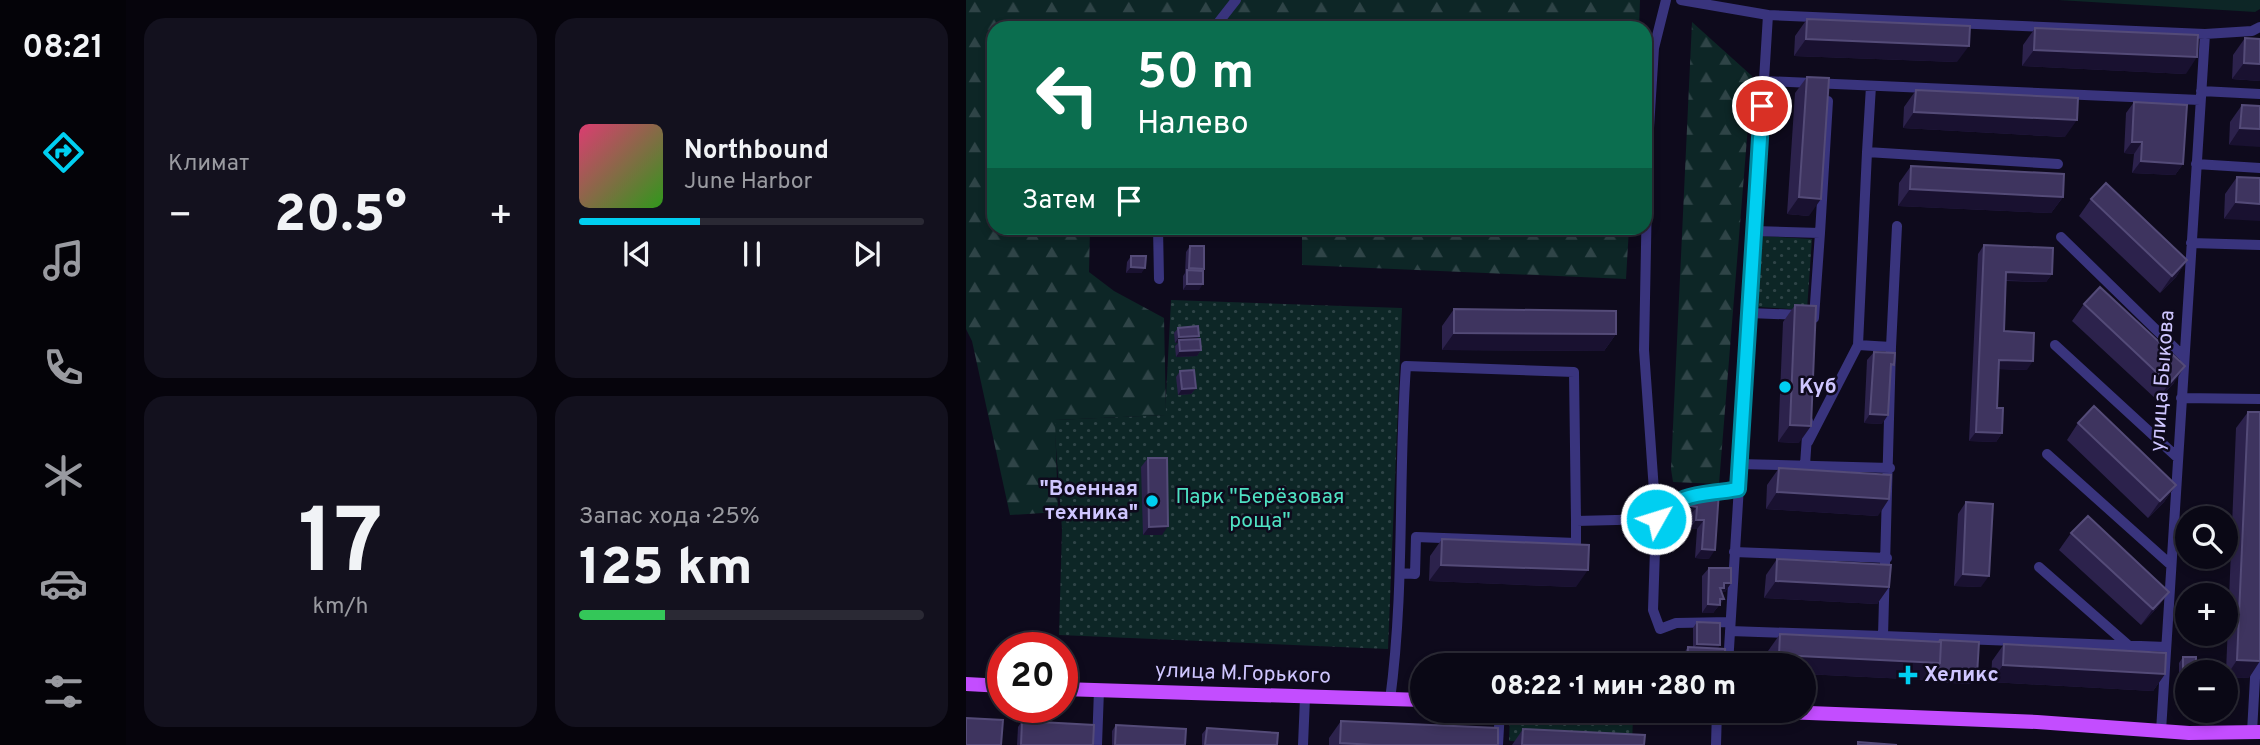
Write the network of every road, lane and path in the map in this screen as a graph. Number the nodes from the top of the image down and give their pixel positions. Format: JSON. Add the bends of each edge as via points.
{"nodes":[{"id":1,"x":1236,"y":0,"type":"edge"},
{"id":2,"x":1666,"y":0,"type":"edge"},
{"id":3,"x":1681,"y":0,"type":"edge"},
{"id":4,"x":1768,"y":15,"type":"junction"},
{"id":5,"x":1220,"y":21,"type":"edge"},
{"id":6,"x":2260,"y":27,"type":"edge"},
{"id":7,"x":2205,"y":34,"type":"junction"},
{"id":8,"x":1652,"y":80,"type":"edge"},
{"id":9,"x":1764,"y":81,"type":"junction"},
{"id":10,"x":1829,"y":84,"type":"junction"},
{"id":11,"x":1871,"y":86,"type":"junction"},
{"id":12,"x":2260,"y":94,"type":"edge"},
{"id":13,"x":2201,"y":96,"type":"junction"},
{"id":14,"x":1867,"y":152,"type":"junction"},
{"id":15,"x":2058,"y":164,"type":"dead end"},
{"id":16,"x":2196,"y":164,"type":"junction"},
{"id":17,"x":2260,"y":168,"type":"edge"},
{"id":18,"x":1897,"y":226,"type":"dead end"},
{"id":19,"x":1754,"y":230,"type":"junction"},
{"id":20,"x":1820,"y":233,"type":"junction"},
{"id":21,"x":1158,"y":235,"type":"edge"},
{"id":22,"x":1646,"y":235,"type":"edge"},
{"id":23,"x":2062,"y":237,"type":"dead end"},
{"id":24,"x":2191,"y":243,"type":"junction"},
{"id":25,"x":2260,"y":246,"type":"edge"},
{"id":26,"x":1159,"y":279,"type":"dead end"},
{"id":27,"x":1749,"y":313,"type":"junction"},
{"id":28,"x":1815,"y":315,"type":"junction"},
{"id":29,"x":1814,"y":328,"type":"edge"},
{"id":30,"x":1858,"y":345,"type":"junction"},
{"id":31,"x":2055,"y":345,"type":"dead end"},
{"id":32,"x":1891,"y":347,"type":"junction"},
{"id":33,"x":2184,"y":357,"type":"junction"},
{"id":34,"x":2182,"y":398,"type":"junction"},
{"id":35,"x":2260,"y":399,"type":"edge"},
{"id":36,"x":1808,"y":407,"type":"edge"},
{"id":37,"x":1806,"y":446,"type":"junction"},
{"id":38,"x":2048,"y":454,"type":"dead end"},
{"id":39,"x":2178,"y":458,"type":"junction"},
{"id":40,"x":1739,"y":464,"type":"junction"},
{"id":41,"x":1805,"y":466,"type":"junction"},
{"id":42,"x":1890,"y":468,"type":"junction"},
{"id":43,"x":1738,"y":489,"type":"junction"},
{"id":44,"x":1656,"y":519,"type":"junction"},
{"id":45,"x":1576,"y":521,"type":"junction"},
{"id":46,"x":1734,"y":552,"type":"junction"},
{"id":47,"x":1887,"y":558,"type":"junction"},
{"id":48,"x":2171,"y":565,"type":"junction"},
{"id":49,"x":2039,"y":567,"type":"dead end"},
{"id":50,"x":1400,"y":573,"type":"junction"},
{"id":51,"x":1730,"y":627,"type":"junction"},
{"id":52,"x":1883,"y":636,"type":"junction"},
{"id":53,"x":2128,"y":645,"type":"junction"},
{"id":54,"x":2166,"y":647,"type":"junction"},
{"id":55,"x":1729,"y":653,"type":"edge"},
{"id":56,"x":2258,"y":656,"type":"edge"},
{"id":57,"x":966,"y":684,"type":"edge"},
{"id":58,"x":987,"y":685,"type":"edge"},
{"id":59,"x":1078,"y":689,"type":"edge"},
{"id":60,"x":1099,"y":690,"type":"junction"},
{"id":61,"x":1305,"y":698,"type":"junction"},
{"id":62,"x":1390,"y":699,"type":"junction"},
{"id":63,"x":1410,"y":700,"type":"edge"},
{"id":64,"x":1816,"y":713,"type":"edge"},
{"id":65,"x":1499,"y":723,"type":"edge"},
{"id":66,"x":1717,"y":723,"type":"edge"},
{"id":67,"x":2161,"y":731,"type":"junction"},
{"id":68,"x":2256,"y":732,"type":"edge"},
{"id":69,"x":2189,"y":739,"type":"edge"},
{"id":70,"x":1097,"y":745,"type":"edge"},
{"id":71,"x":1303,"y":745,"type":"edge"},
{"id":72,"x":1498,"y":745,"type":"edge"},
{"id":73,"x":1716,"y":745,"type":"edge"}],
"edges":[{"from":1,"to":5,"type":"street"},
{"from":2,"to":8,"type":"street","via":[[1654,48]]},
{"from":3,"to":4,"type":"street"},
{"from":4,"to":7,"type":"street"},
{"from":4,"to":9,"type":"street"},
{"from":6,"to":7,"type":"street"},
{"from":7,"to":13,"type":"street","name":"улица Быкова"},
{"from":9,"to":10,"type":"street"},
{"from":9,"to":19,"type":"street"},
{"from":10,"to":11,"type":"street"},
{"from":10,"to":20,"type":"street"},
{"from":11,"to":13,"type":"street"},
{"from":11,"to":14,"type":"street"},
{"from":12,"to":13,"type":"street"},
{"from":13,"to":16,"type":"street","name":"улица Быкова"},
{"from":14,"to":15,"type":"street"},
{"from":14,"to":30,"type":"street"},
{"from":16,"to":17,"type":"street"},
{"from":16,"to":24,"type":"street","name":"улица Быкова"},
{"from":18,"to":32,"type":"street"},
{"from":19,"to":20,"type":"street"},
{"from":19,"to":27,"type":"street"},
{"from":20,"to":28,"type":"street"},
{"from":21,"to":26,"type":"street"},
{"from":22,"to":44,"type":"street","via":[[1644,350]]},
{"from":23,"to":33,"type":"street"},
{"from":24,"to":25,"type":"street"},
{"from":24,"to":33,"type":"street","name":"улица Быкова"},
{"from":27,"to":28,"type":"street"},
{"from":27,"to":40,"type":"street"},
{"from":28,"to":29,"type":"street"},
{"from":30,"to":32,"type":"street"},
{"from":30,"to":37,"type":"street"},
{"from":31,"to":39,"type":"street"},
{"from":32,"to":42,"type":"street"},
{"from":33,"to":34,"type":"street","name":"улица Быкова"},
{"from":34,"to":35,"type":"street"},
{"from":34,"to":39,"type":"street","name":"улица Быкова"},
{"from":36,"to":37,"type":"street"},
{"from":37,"to":41,"type":"street"},
{"from":38,"to":48,"type":"street"},
{"from":39,"to":48,"type":"street","name":"улица Быкова"},
{"from":40,"to":41,"type":"street"},
{"from":40,"to":43,"type":"street"},
{"from":41,"to":42,"type":"street"},
{"from":42,"to":47,"type":"street"},
{"from":43,"to":44,"type":"street","via":[[1686,496]]},
{"from":43,"to":46,"type":"street"},
{"from":44,"to":45,"type":"street"},
{"from":44,"to":51,"type":"street","via":[[1653,610],[1660,629],[1676,623]]},
{"from":45,"to":50,"type":"street","via":[[1576,543],[1416,537],[1415,574]]},
{"from":45,"to":50,"type":"street","via":[[1574,372],[1406,366]]},
{"from":46,"to":47,"type":"street"},
{"from":46,"to":51,"type":"street"},
{"from":47,"to":52,"type":"street"},
{"from":48,"to":54,"type":"street","name":"улица Быкова"},
{"from":49,"to":53,"type":"street"},
{"from":50,"to":62,"type":"street"},
{"from":51,"to":52,"type":"street"},
{"from":51,"to":55,"type":"street"},
{"from":52,"to":53,"type":"street"},
{"from":53,"to":54,"type":"street"},
{"from":54,"to":67,"type":"street","name":"улица Быкова"},
{"from":56,"to":68,"type":"street"},
{"from":57,"to":58,"type":"main road"},
{"from":59,"to":60,"type":"main road","name":"улица М.Горького"},
{"from":60,"to":61,"type":"main road","name":"улица М.Горького"},
{"from":60,"to":70,"type":"street"},
{"from":61,"to":62,"type":"main road","name":"улица М.Горького"},
{"from":61,"to":71,"type":"street"},
{"from":62,"to":63,"type":"main road","name":"улица М.Горького"},
{"from":64,"to":67,"type":"main road"},
{"from":65,"to":72,"type":"street"},
{"from":66,"to":73,"type":"street"},
{"from":67,"to":69,"type":"main road"},
{"from":68,"to":69,"type":"main road"}]}
